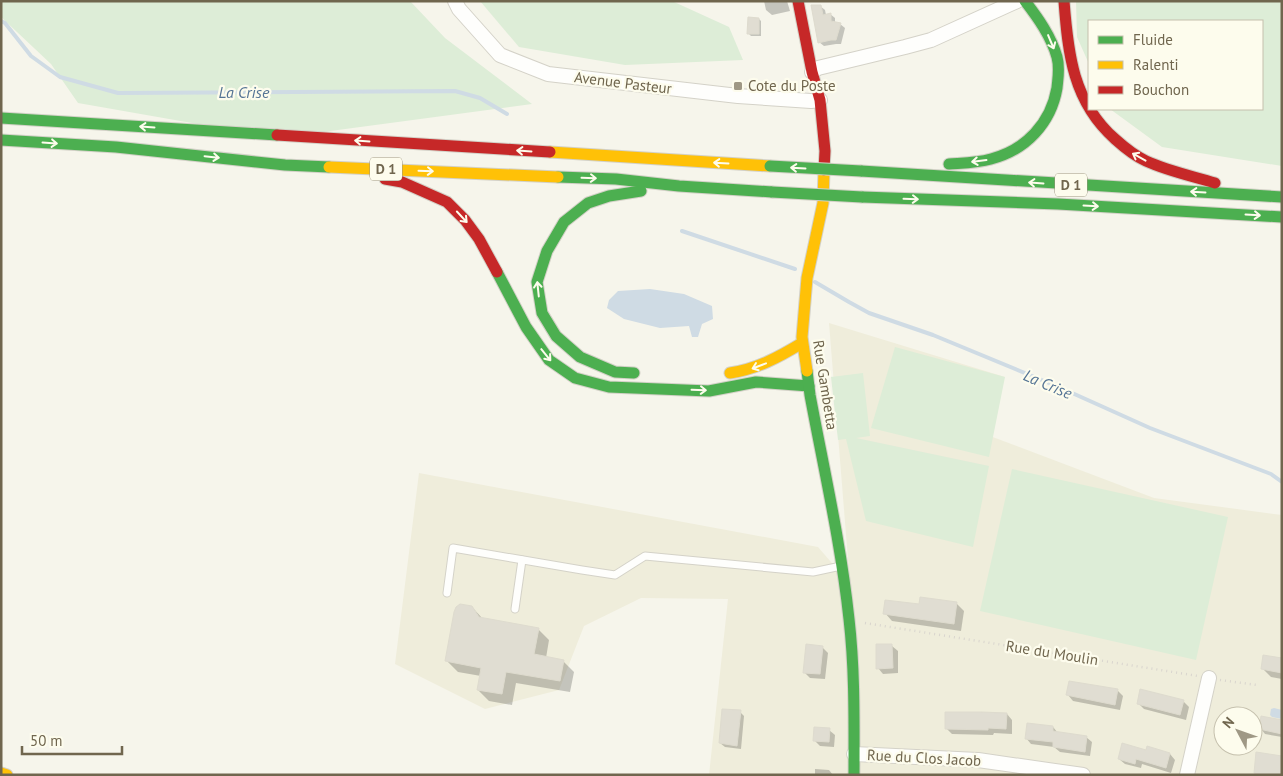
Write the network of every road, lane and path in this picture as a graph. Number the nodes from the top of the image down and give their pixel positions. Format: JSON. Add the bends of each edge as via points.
{"nodes":[{"id":1,"x":455,"y":1,"type":"edge"},
{"id":2,"x":798,"y":1,"type":"edge"},
{"id":3,"x":1018,"y":1,"type":"edge"},
{"id":4,"x":1025,"y":1,"type":"edge"},
{"id":5,"x":1064,"y":1,"type":"edge"},
{"id":6,"x":812,"y":72,"type":"junction"},
{"id":7,"x":820,"y":100,"type":"junction"},
{"id":8,"x":1088,"y":108,"type":"edge"},
{"id":9,"x":1089,"y":110,"type":"edge"},
{"id":10,"x":1,"y":118,"type":"edge"},
{"id":11,"x":1,"y":140,"type":"edge"},
{"id":12,"x":285,"y":165,"type":"junction"},
{"id":13,"x":861,"y":171,"type":"junction"},
{"id":14,"x":679,"y":186,"type":"junction"},
{"id":15,"x":1251,"y":195,"type":"junction"},
{"id":16,"x":1282,"y":197,"type":"edge"},
{"id":17,"x":1282,"y":217,"type":"edge"},
{"id":18,"x":802,"y":343,"type":"junction"},
{"id":19,"x":644,"y":374,"type":"dead end"},
{"id":20,"x":723,"y":374,"type":"dead end"},
{"id":21,"x":809,"y":386,"type":"junction"},
{"id":22,"x":522,"y":560,"type":"junction"},
{"id":23,"x":842,"y":566,"type":"junction"},
{"id":24,"x":446,"y":593,"type":"dead end"},
{"id":25,"x":515,"y":609,"type":"dead end"},
{"id":26,"x":848,"y":620,"type":"junction"},
{"id":27,"x":1209,"y":678,"type":"junction"},
{"id":28,"x":1256,"y":685,"type":"dead end"},
{"id":29,"x":854,"y":754,"type":"junction"},
{"id":30,"x":1,"y":773,"type":"edge"},
{"id":31,"x":6,"y":775,"type":"edge"},
{"id":32,"x":854,"y":775,"type":"edge"},
{"id":33,"x":1084,"y":775,"type":"edge"},
{"id":34,"x":1187,"y":775,"type":"edge"}],
"edges":[{"from":1,"to":7,"type":"street","name":"Avenue Pasteur","via":[[500,55],[548,74],[738,96]]},
{"from":2,"to":6,"type":"main road","name":"Rue Gambetta"},
{"from":3,"to":6,"type":"street","via":[[931,40]]},
{"from":4,"to":13,"type":"main road","one_way":true,"via":[[1046,30],[1059,69],[1054,100],[1038,131],[1024,144],[983,161]]},
{"from":8,"to":5,"type":"main road","one_way":true,"via":[[1072,66]]},
{"from":6,"to":7,"type":"main road","name":"Rue Gambetta"},
{"from":7,"to":18,"type":"main road","name":"Rue Gambetta","via":[[824,151],[823,203],[807,278]]},
{"from":15,"to":9,"type":"main road","one_way":true,"via":[[1166,170],[1147,161],[1114,139]]},
{"from":13,"to":10,"type":"main road","number":"D 1","one_way":true,"bridge":true},
{"from":11,"to":12,"type":"main road","number":"D 1","one_way":true,"via":[[116,147]]},
{"from":12,"to":14,"type":"main road","number":"D 1","one_way":true,"via":[[616,179]]},
{"from":12,"to":21,"type":"main road","one_way":true,"via":[[402,182],[447,202],[479,240],[526,328],[549,360],[575,378],[609,387],[709,391],[756,382]]},
{"from":15,"to":13,"type":"main road","number":"D 1","one_way":true},
{"from":14,"to":17,"type":"main road","number":"D 1","one_way":true,"bridge":true},
{"from":19,"to":14,"type":"main road","one_way":true,"via":[[615,372],[580,357],[556,336],[542,314],[537,282],[546,251],[564,222],[588,203],[609,196]]},
{"from":15,"to":16,"type":"main road","number":"D 1"},
{"from":18,"to":20,"type":"main road","one_way":true,"via":[[775,360],[743,372]]},
{"from":18,"to":21,"type":"main road","name":"Rue Gambetta"},
{"from":21,"to":23,"type":"main road","name":"Rue Gambetta"},
{"from":22,"to":23,"type":"lane","via":[[615,575],[645,556],[813,572]]},
{"from":22,"to":24,"type":"lane","via":[[453,548]]},
{"from":22,"to":25,"type":"lane"},
{"from":23,"to":26,"type":"main road","name":"Rue Gambetta"},
{"from":26,"to":27,"type":"path","name":"Rue du Moulin"},
{"from":26,"to":29,"type":"main road","name":"Rue Gambetta","via":[[854,680]]},
{"from":27,"to":28,"type":"path","name":"Rue du Moulin"},
{"from":27,"to":34,"type":"street"},
{"from":29,"to":32,"type":"main road","name":"Rue Gambetta"},
{"from":29,"to":33,"type":"street","name":"Rue du Clos Jacob","via":[[978,760]]},
{"from":30,"to":31,"type":"main road"}]}
